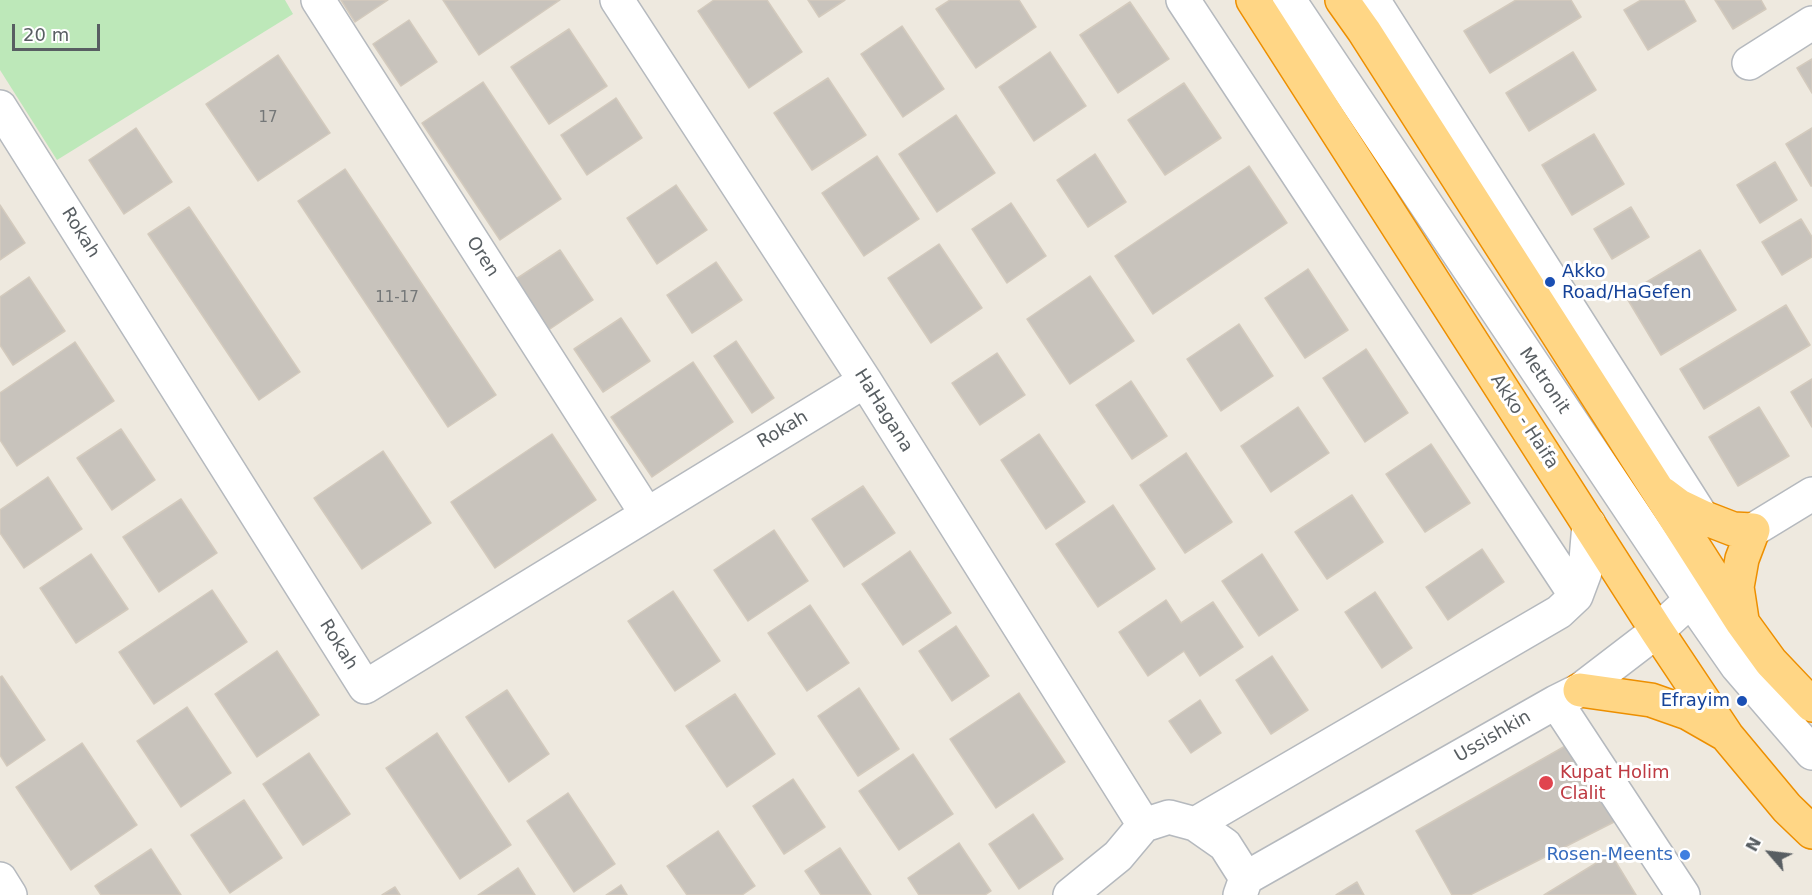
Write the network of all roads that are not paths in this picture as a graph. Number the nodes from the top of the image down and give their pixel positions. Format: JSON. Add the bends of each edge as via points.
{"nodes":[{"id":1,"x":318,"y":0,"type":"edge"},
{"id":2,"x":617,"y":0,"type":"edge"},
{"id":3,"x":1183,"y":0,"type":"edge"},
{"id":4,"x":1289,"y":0,"type":"edge"},
{"id":5,"x":1342,"y":0,"type":"edge"},
{"id":6,"x":1373,"y":0,"type":"edge"},
{"id":7,"x":1256,"y":3,"type":"edge"},
{"id":8,"x":1361,"y":15,"type":"edge"},
{"id":9,"x":1812,"y":23,"type":"edge"},
{"id":10,"x":1749,"y":63,"type":"dead end"},
{"id":11,"x":0,"y":107,"type":"edge"},
{"id":12,"x":865,"y":381,"type":"junction"},
{"id":13,"x":1657,"y":490,"type":"junction"},
{"id":14,"x":1812,"y":494,"type":"edge"},
{"id":15,"x":646,"y":513,"type":"junction"},
{"id":16,"x":1702,"y":517,"type":"junction"},
{"id":17,"x":1589,"y":524,"type":"junction"},
{"id":18,"x":1753,"y":530,"type":"junction"},
{"id":19,"x":1700,"y":557,"type":"junction"},
{"id":20,"x":1576,"y":596,"type":"junction"},
{"id":21,"x":1690,"y":600,"type":"junction"},
{"id":22,"x":1742,"y":622,"type":"junction"},
{"id":23,"x":1657,"y":631,"type":"junction"},
{"id":24,"x":1771,"y":662,"type":"junction"},
{"id":25,"x":1812,"y":679,"type":"edge"},
{"id":26,"x":1568,"y":696,"type":"junction"},
{"id":27,"x":1812,"y":705,"type":"edge"},
{"id":28,"x":1727,"y":736,"type":"junction"},
{"id":29,"x":1812,"y":753,"type":"edge"},
{"id":30,"x":1195,"y":824,"type":"junction"},
{"id":31,"x":1144,"y":825,"type":"junction"},
{"id":32,"x":1812,"y":832,"type":"edge"},
{"id":33,"x":0,"y":879,"type":"edge"},
{"id":34,"x":1243,"y":887,"type":"edge"},
{"id":35,"x":10,"y":895,"type":"edge"},
{"id":36,"x":1070,"y":895,"type":"edge"},
{"id":37,"x":1683,"y":895,"type":"edge"}],
"edges":[{"from":1,"to":15,"type":"street","name":"Oren"},
{"from":2,"to":12,"type":"street","name":"HaHagana"},
{"from":3,"to":20,"type":"street"},
{"from":4,"to":21,"type":"street","name":"Metronit"},
{"from":5,"to":8,"type":"highway"},
{"from":6,"to":16,"type":"street"},
{"from":7,"to":17,"type":"highway","name":"Akko - Haifa"},
{"from":8,"to":13,"type":"highway"},
{"from":9,"to":10,"type":"street"},
{"from":11,"to":15,"type":"street","name":"Rokah","via":[[365,687]]},
{"from":12,"to":15,"type":"street","name":"Rokah"},
{"from":12,"to":31,"type":"street","name":"HaHagana"},
{"from":13,"to":16,"type":"highway"},
{"from":13,"to":19,"type":"highway"},
{"from":14,"to":18,"type":"street"},
{"from":16,"to":18,"type":"highway","via":[[1733,529]]},
{"from":17,"to":20,"type":"street","via":[[1585,572]]},
{"from":17,"to":23,"type":"highway","name":"Akko - Haifa"},
{"from":18,"to":22,"type":"highway","via":[[1737,587]]},
{"from":19,"to":21,"type":"street"},
{"from":19,"to":22,"type":"highway"},
{"from":20,"to":30,"type":"street","via":[[1559,612]]},
{"from":21,"to":23,"type":"street","name":"Ussishkin"},
{"from":21,"to":29,"type":"street","name":"Metronit","via":[[1737,666]]},
{"from":22,"to":24,"type":"highway"},
{"from":23,"to":26,"type":"street","name":"Ussishkin"},
{"from":23,"to":28,"type":"highway","name":"Akko - Haifa"},
{"from":24,"to":25,"type":"street"},
{"from":24,"to":27,"type":"highway"},
{"from":26,"to":28,"type":"highway","via":[[1651,700],[1688,713]]},
{"from":26,"to":34,"type":"street","name":"Ussishkin"},
{"from":26,"to":37,"type":"street"},
{"from":28,"to":32,"type":"highway","name":"Akko - Haifa"},
{"from":30,"to":31,"type":"street","via":[[1169,817]]},
{"from":30,"to":34,"type":"street","via":[[1225,845]]},
{"from":31,"to":36,"type":"street","via":[[1119,855]]},
{"from":33,"to":35,"type":"street"}]}
